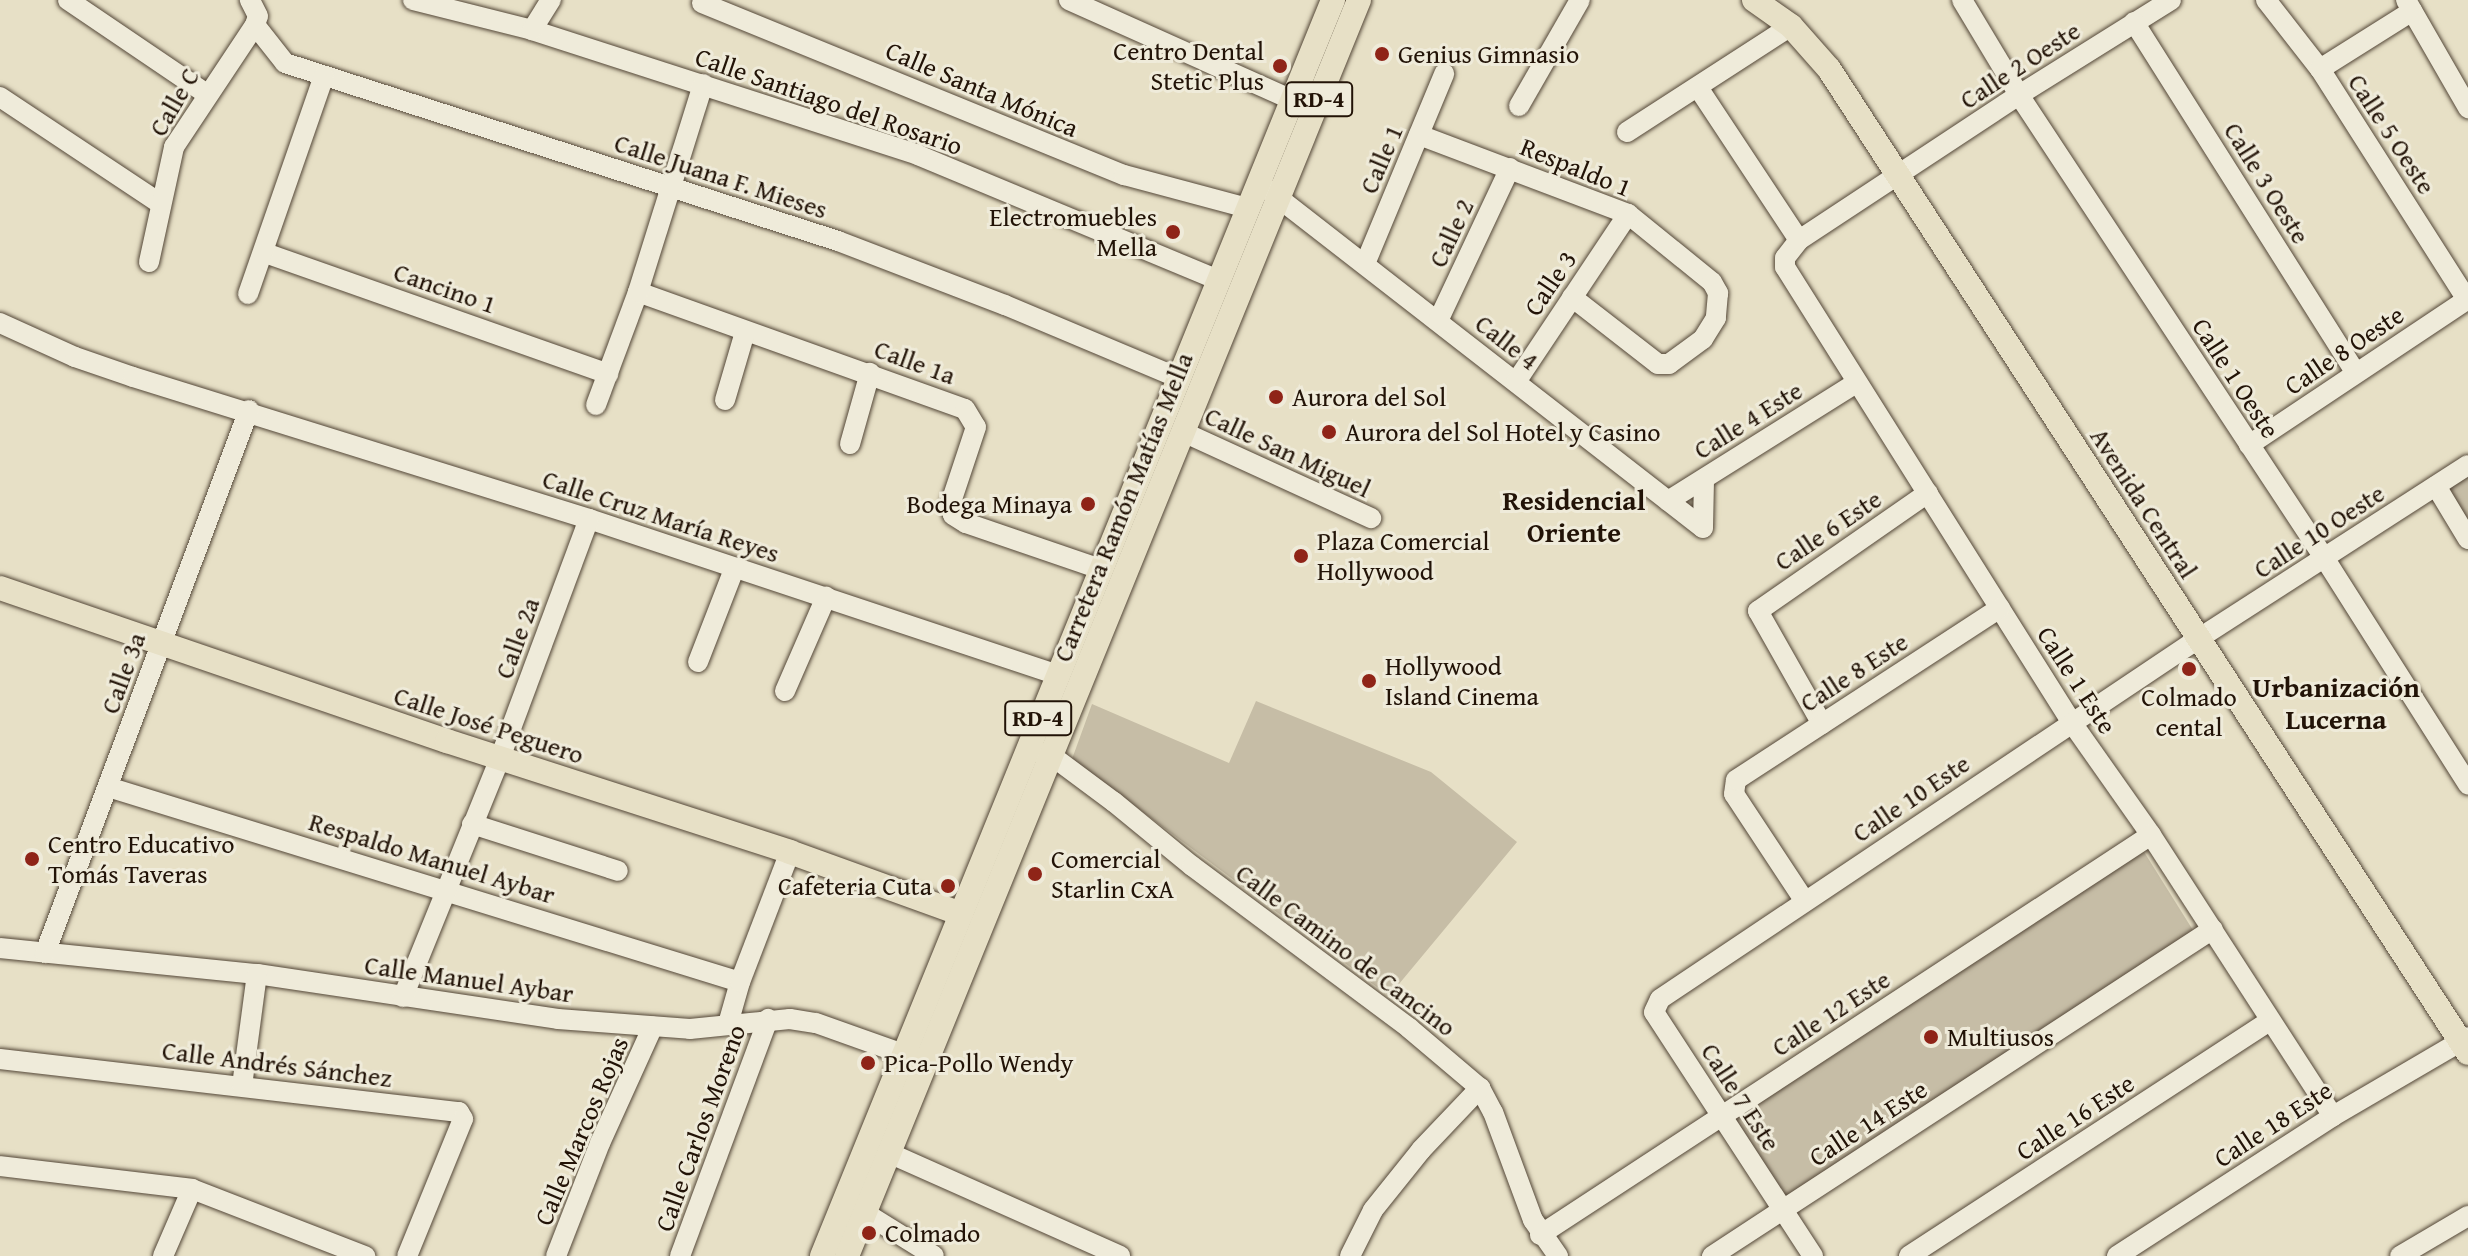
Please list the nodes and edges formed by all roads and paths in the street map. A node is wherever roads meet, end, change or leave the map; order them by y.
1 (68, 0) edge
2 (250, 0) edge
3 (551, 0) edge
4 (1069, 0) edge
5 (1333, 0) edge
6 (1359, 0) edge
7 (1580, 0) edge
8 (1754, 0) edge
9 (1962, 0) edge
10 (2171, 0) edge
11 (2266, 0) edge
12 (417, 1) edge
13 (702, 3) dead end
14 (2409, 6) edge
15 (1103, 7) edge
16 (2134, 22) junction
17 (255, 25) junction
18 (1791, 26) junction
19 (532, 30) junction
20 (2320, 69) junction
21 (1444, 74) dead end
22 (324, 76) junction
23 (703, 84) junction
24 (1699, 89) junction
25 (207, 94) junction
26 (2019, 95) junction
27 (0, 97) edge
28 (1293, 100) junction
29 (1519, 106) dead end
30 (2468, 108) edge
31 (1627, 132) dead end
32 (1419, 135) junction
33 (1510, 168) junction
34 (1898, 175) junction
35 (672, 188) junction
36 (1269, 190) junction
37 (161, 204) junction
38 (1247, 208) junction
39 (1628, 214) junction
40 (1799, 240) junction
41 (265, 253) junction
42 (149, 262) dead end
43 (1365, 264) junction
44 (1218, 280) junction
45 (638, 292) junction
46 (248, 294) dead end
47 (1572, 297) junction
48 (2468, 300) edge
49 (1438, 321) junction
50 (0, 323) edge
51 (745, 332) junction
52 (870, 373) junction
53 (2356, 373) junction
54 (608, 374) junction
55 (1179, 378) junction
56 (1516, 382) junction
57 (1856, 383) junction
58 (725, 400) dead end
59 (596, 405) dead end
60 (249, 410) junction
61 (1183, 432) junction
62 (850, 444) dead end
63 (2249, 445) junction
64 (2468, 465) edge
65 (1704, 480) junction
66 (2436, 486) junction
67 (1928, 493) junction
68 (1668, 501) junction
69 (1371, 518) dead end
70 (589, 519) junction
71 (2468, 539) edge
72 (2325, 559) junction
73 (734, 569) junction
74 (1100, 569) junction
75 (0, 588) edge
76 (826, 597) junction
77 (2000, 608) junction
78 (2198, 639) junction
79 (162, 643) junction
80 (698, 662) dead end
81 (1056, 674) junction
82 (785, 691) dead end
83 (2072, 723) junction
84 (1822, 724) junction
85 (1027, 748) junction
86 (1052, 756) junction
87 (500, 758) junction
88 (2468, 784) edge
89 (108, 787) junction
90 (472, 824) junction
91 (2151, 835) junction
92 (790, 852) junction
93 (618, 871) dead end
94 (445, 888) junction
95 (1804, 900) junction
96 (961, 914) junction
97 (2213, 929) junction
98 (0, 948) edge
99 (45, 953) junction
100 (257, 974) junction
101 (740, 982) junction
102 (403, 997) junction
103 (1655, 1005) joint
104 (768, 1019) junction
105 (2270, 1021) junction
106 (728, 1024) junction
107 (653, 1026) junction
108 (2465, 1043) edge
109 (914, 1058) junction
110 (0, 1059) edge
111 (242, 1086) junction
112 (1480, 1088) junction
113 (1722, 1115) junction
114 (2333, 1116) junction
115 (889, 1153) junction
116 (0, 1166) edge
117 (192, 1189) junction
118 (1784, 1210) junction
119 (865, 1213) junction
120 (2468, 1216) edge
121 (1540, 1235) junction
122 (163, 1256) edge
123 (365, 1256) edge
124 (407, 1256) edge
125 (556, 1256) edge
126 (680, 1256) edge
127 (822, 1256) edge
128 (847, 1256) edge
129 (934, 1256) edge
130 (1120, 1256) edge
131 (1350, 1256) edge
132 (1558, 1256) edge
133 (1712, 1256) edge
134 (1813, 1256) edge
135 (1909, 1256) edge
136 (2117, 1256) edge
137 (2400, 1256) edge

1 - 25 street
2 - 17 street
3 - 19 street
4 - 15 street
5 - 28 main road, Carretera Ramón Matías Mella / RD-4
6 - 36 main road, Carretera Ramón Matías Mella / RD-4
7 - 29 street
8 - 18 main road, Avenida Central
9 - 26 street, Calle 1 Oeste
10 - 16 street, Calle 2 Oeste
11 - 20 street, Calle 5 Oeste
12 - 19 street, Calle Santiago del Rosario
13 - 38 street, Calle Santa Mónica
14 - 20 street
14 - 30 street
15 - 28 street
16 - 26 street, Calle 2 Oeste
16 - 53 street, Calle 3 Oeste
17 - 22 street, Calle Juana F. Mieses
17 - 25 street, Calle C
18 - 24 street
18 - 34 main road, Avenida Central
19 - 23 street, Calle Santiago del Rosario
20 - 48 street, Calle 5 Oeste
21 - 32 street, Calle 1
22 - 35 street, Calle Juana F. Mieses
22 - 41 street
23 - 35 street
23 - 44 street, Calle Santiago del Rosario
24 - 31 street
24 - 40 street
25 - 37 street, Calle C
26 - 34 street, Calle 2 Oeste
26 - 63 street, Calle 1 Oeste
27 - 37 street
28 - 36 main road, Carretera Ramón Matías Mella / RD-4
32 - 33 street, Respaldo 1
32 - 43 street, Calle 1
33 - 39 street, Respaldo 1
33 - 49 street, Calle 2
34 - 40 street, Calle 2 Oeste
34 - 78 main road, Avenida Central
35 - 45 street
35 - 55 street, Calle Juana F. Mieses
36 - 38 main road, Carretera Ramón Matías Mella / RD-4
36 - 43 street, Calle 4
36 - 61 main road, Carretera Ramón Matías Mella / RD-4
37 - 42 street, Calle C
38 - 44 main road, Carretera Ramón Matías Mella / RD-4
39 - 47 street, Calle 3
39 - 47 street, Respaldo 1
40 - 57 street, Calle 1 Este
41 - 46 street
41 - 54 street, Cancino 1
43 - 49 street, Calle 4
44 - 55 main road, Carretera Ramón Matías Mella / RD-4
45 - 51 street, Calle 1a
45 - 54 street
47 - 56 street, Calle 3
48 - 53 street, Calle 8 Oeste
49 - 56 street, Calle 4
50 - 60 street, Calle Cruz María Reyes
51 - 52 street, Calle 1a
51 - 58 street
52 - 62 street
52 - 74 street, Calle 1a
53 - 63 street, Calle 8 Oeste
54 - 59 street
55 - 74 main road, Carretera Ramón Matías Mella / RD-4
56 - 68 street, Calle 4
57 - 65 street, Calle 4 Este
57 - 67 street, Calle 1 Este
60 - 70 street, Calle Cruz María Reyes
60 - 79 street, Calle 3a
61 - 69 street, Calle San Miguel
61 - 86 main road, Carretera Ramón Matías Mella / RD-4
63 - 72 street, Calle 1 Oeste
64 - 66 street, Calle 10 Oeste
65 - 68 street, Calle 4 Este
65 - 68 street, Calle 4
66 - 71 street
66 - 72 street, Calle 10 Oeste
67 - 77 street, Calle 1 Este
67 - 84 street, Calle 6 Este
70 - 73 street, Calle Cruz María Reyes
70 - 87 street, Calle 2a
72 - 78 street, Calle 10 Oeste
72 - 88 street, Calle 1 Oeste
73 - 76 street, Calle Cruz María Reyes
73 - 80 street
74 - 81 main road, Carretera Ramón Matías Mella / RD-4
75 - 79 main road, Calle José Peguero
76 - 81 street, Calle Cruz María Reyes
76 - 82 street
77 - 83 street, Calle 1 Este
77 - 84 street, Calle 8 Este
78 - 83 street, Calle 10 Este
78 - 108 main road, Avenida Central
79 - 87 main road, Calle José Peguero
79 - 89 street, Calle 3a
81 - 85 main road, Carretera Ramón Matías Mella / RD-4
83 - 91 street, Calle 1 Este
83 - 95 street, Calle 10 Este
84 - 95 street, Calle 8 Este
85 - 86 street, Calle Camino de Cancino
85 - 96 main road, Carretera Ramón Matías Mella / RD-4
86 - 109 main road, Carretera Ramón Matías Mella / RD-4
86 - 112 street, Calle Camino de Cancino
87 - 90 street, Calle 2a
87 - 92 main road, Calle José Peguero
89 - 94 street, Respaldo Manuel Aybar
89 - 99 street, Calle 3a
90 - 93 street
90 - 94 street, Calle 2a
91 - 97 street, Calle 1 Este
91 - 113 street, Calle 12 Este
92 - 96 main road, Calle José Peguero
92 - 101 street
94 - 101 street, Respaldo Manuel Aybar
94 - 102 street, Calle 2a
95 - 103 street, Calle 10 Este
96 - 109 main road, Carretera Ramón Matías Mella / RD-4
97 - 105 street, Calle 1 Este
97 - 118 street, Calle 14 Este
98 - 99 street, Calle Manuel Aybar
99 - 100 street, Calle Manuel Aybar
100 - 102 street, Calle Manuel Aybar
100 - 111 street
101 - 106 street
102 - 107 street, Calle Manuel Aybar
103 - 113 street, Calle 7 Este
104 - 106 street, Calle Manuel Aybar
104 - 109 street, Calle Manuel Aybar
104 - 126 street, Calle Carlos Moreno
105 - 114 street, Calle 1 Este
105 - 135 street, Calle 16 Este
106 - 107 street, Calle Manuel Aybar
107 - 125 street, Calle Marcos Rojas
108 - 114 street, Calle 18 Este
109 - 115 main road, Carretera Ramón Matías Mella / RD-4
109 - 127 main road, Carretera Ramón Matías Mella / RD-4
110 - 111 street, Calle Andrés Sánchez
111 - 124 street, Calle Andrés Sánchez
112 - 121 street, Calle Camino de Cancino
112 - 131 street
113 - 118 street, Calle 7 Este
113 - 121 street, Calle 12 Este
114 - 136 street, Calle 18 Este
115 - 119 main road, Carretera Ramón Matías Mella / RD-4
115 - 130 street
116 - 117 street
117 - 122 street
117 - 123 street
118 - 133 street, Calle 14 Este
118 - 134 street, Calle 7 Este
119 - 128 main road, Carretera Ramón Matías Mella / RD-4
119 - 129 street
120 - 137 street
121 - 132 street, Calle Camino de Cancino

